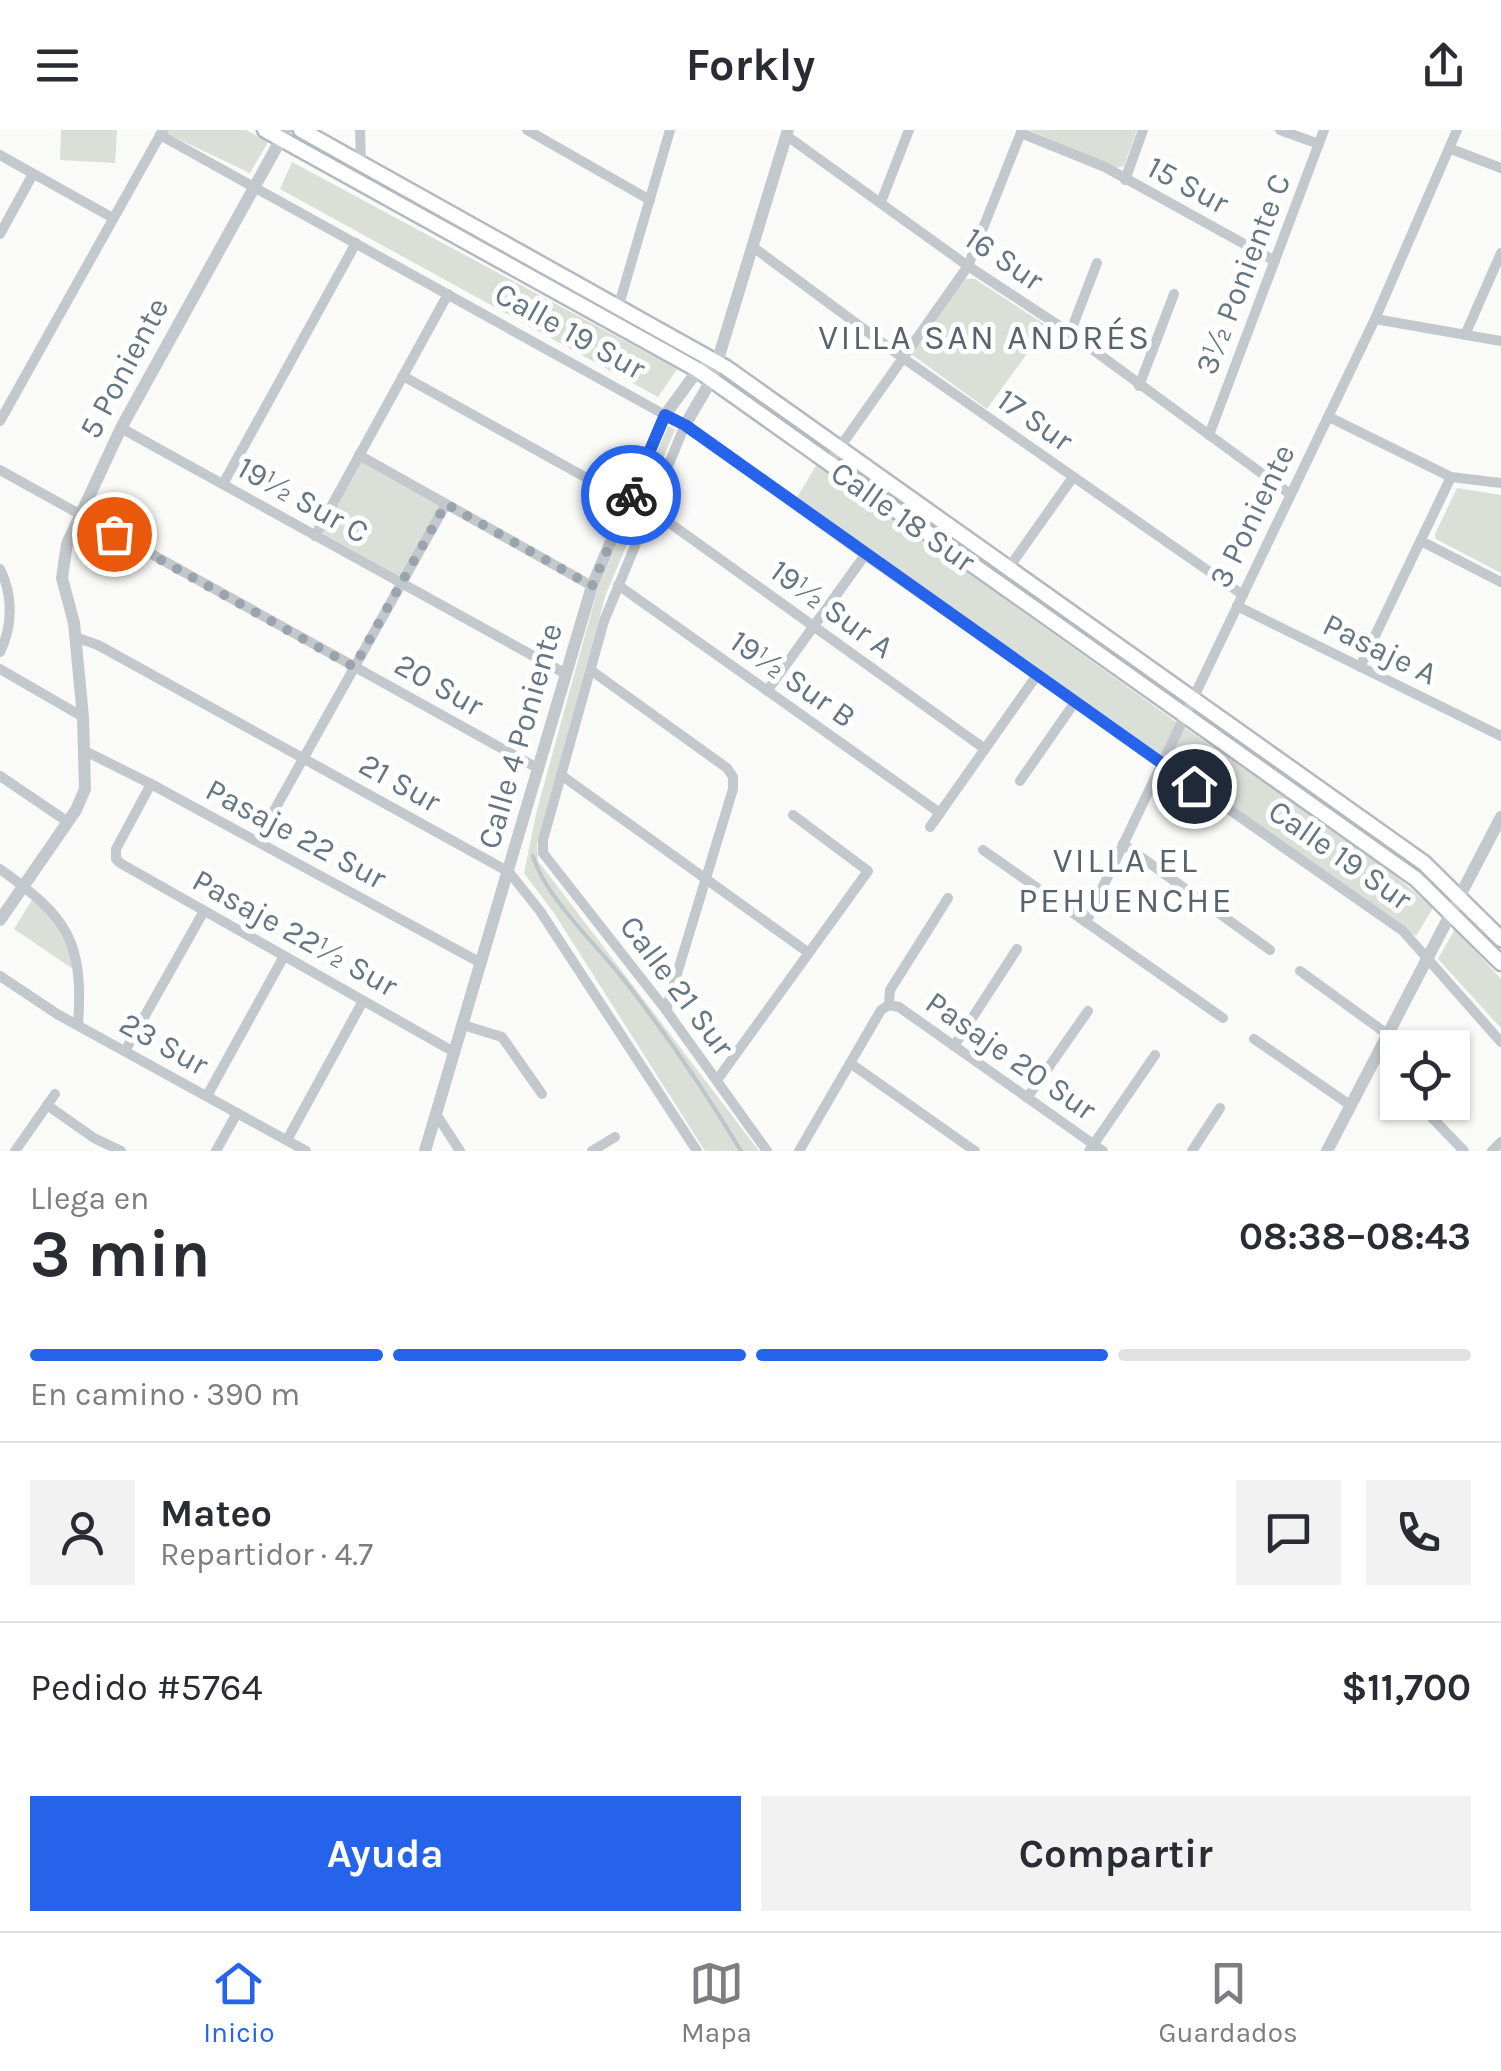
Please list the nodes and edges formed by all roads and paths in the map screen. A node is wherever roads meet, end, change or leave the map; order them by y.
1 (264, 130) edge
2 (301, 130) edge
3 (360, 130) edge
4 (527, 130) edge
5 (670, 130) edge
6 (909, 130) edge
7 (1143, 130) edge
8 (1280, 130) edge
9 (1324, 130) edge
10 (1458, 130) edge
11 (161, 132) edge
12 (1021, 132) edge
13 (788, 133) edge
14 (284, 134) edge
15 (1319, 144) junction
16 (1451, 149) junction
17 (0, 155) edge
18 (361, 163) junction
19 (1501, 168) edge
20 (33, 174) junction
21 (1125, 180) junction
22 (255, 187) junction
23 (650, 200) junction
24 (882, 202) junction
25 (113, 218) junction
26 (0, 234) edge
27 (356, 243) junction
28 (752, 246) junction
29 (1501, 253) edge
30 (1275, 261) junction
31 (1097, 264) dead end
32 (968, 266) junction
33 (448, 294) junction
34 (1174, 294) dead end
35 (618, 308) junction
36 (1374, 320) junction
37 (1070, 333) junction
38 (1465, 335) junction
39 (1501, 341) edge
40 (903, 358) junction
41 (716, 363) junction
42 (705, 374) junction
43 (403, 376) junction
44 (1140, 386) junction
45 (665, 415) junction
46 (1329, 416) junction
47 (0, 421) edge
48 (685, 425) junction
49 (121, 428) junction
50 (1209, 435) junction
51 (838, 450) junction
52 (360, 455) junction
53 (828, 464) junction
54 (0, 470) edge
55 (1073, 477) junction
56 (1451, 477) junction
57 (1501, 483) edge
58 (222, 484) junction
59 (1290, 494) junction
60 (628, 501) junction
61 (446, 504) junction
62 (650, 509) junction
63 (80, 515) junction
64 (315, 536) junction
65 (1423, 542) junction
66 (865, 555) junction
67 (0, 569) edge
68 (1008, 569) junction
69 (1501, 582) edge
70 (401, 584) junction
71 (618, 585) junction
72 (592, 586) junction
73 (1240, 600) junction
74 (814, 626) junction
75 (75, 636) junction
76 (0, 652) edge
77 (354, 667) junction
78 (1360, 667) junction
79 (0, 668) edge
80 (592, 671) junction
81 (566, 674) junction
82 (1037, 675) junction
83 (768, 691) junction
84 (1192, 698) junction
85 (1075, 702) junction
86 (1184, 714) junction
87 (83, 717) junction
88 (1501, 736) edge
89 (985, 750) junction
90 (85, 751) junction
91 (303, 758) junction
92 (1162, 763) junction
93 (538, 768) junction
94 (561, 775) junction
95 (0, 776) edge
96 (1020, 780) dead end
97 (151, 784) junction
98 (940, 813) junction
99 (793, 815) dead end
100 (1501, 817) edge
101 (68, 822) junction
102 (930, 827) dead end
103 (257, 841) junction
104 (1124, 844) junction
105 (983, 850) dead end
106 (543, 853) joint
107 (0, 868) edge
108 (509, 872) junction
109 (705, 878) junction
110 (24, 886) junction
111 (1458, 894) junction
112 (948, 898) dead end
113 (1450, 909) junction
114 (204, 911) junction
115 (0, 920) edge
116 (1086, 922) junction
117 (1501, 939) edge
118 (1017, 949) dead end
119 (1270, 950) dead end
120 (809, 953) junction
121 (284, 956) junction
122 (1426, 957) junction
123 (482, 962) junction
124 (1501, 963) edge
125 (1300, 971) dead end
126 (0, 976) edge
127 (363, 1000) junction
128 (889, 1004) junction
129 (666, 1010) junction
130 (1088, 1011) dead end
131 (1223, 1018) dead end
132 (78, 1024) junction
133 (463, 1025) junction
134 (1381, 1030) edge
135 (1389, 1030) edge
136 (1254, 1039) dead end
137 (1501, 1042) edge
138 (954, 1046) junction
139 (1380, 1047) edge
140 (125, 1051) junction
141 (454, 1052) junction
142 (1154, 1054) dead end
143 (850, 1063) junction
144 (717, 1080) junction
145 (55, 1094) dead end
146 (542, 1094) dead end
147 (207, 1096) junction
148 (1027, 1098) junction
149 (1350, 1105) junction
150 (47, 1106) junction
151 (1220, 1108) dead end
152 (237, 1113) junction
153 (436, 1114) junction
154 (1434, 1120) edge
155 (615, 1137) dead end
156 (287, 1140) junction
157 (1501, 1142) edge
158 (96, 1146) edge
159 (1095, 1149) edge
160 (15, 1151) edge
161 (122, 1151) edge
162 (216, 1151) edge
163 (306, 1151) edge
164 (425, 1151) edge
165 (460, 1151) edge
166 (592, 1151) edge
167 (697, 1151) edge
168 (768, 1151) edge
169 (800, 1151) edge
170 (975, 1151) edge
171 (1192, 1151) edge
172 (1326, 1151) edge
173 (1464, 1151) edge
174 (1492, 1151) edge

1 - 14 main road, Calle 18 Sur
2 - 18 main road, Calle 18 Sur
3 - 18 street
4 - 23 street
5 - 23 street
6 - 24 street
7 - 21 street
8 - 15 street
9 - 15 street, 3½ Poniente C
10 - 16 street, 3 Poniente
11 - 22 street, Calle 19 Sur
11 - 25 street
12 - 21 street, 15 Sur
12 - 32 street
13 - 24 street, 16 Sur
13 - 28 street, Calle 4 Poniente
14 - 22 street, 5 Poniente
14 - 42 main road, Calle 18 Sur
15 - 30 street, 3½ Poniente C
16 - 19 street
16 - 36 street, 3 Poniente
17 - 20 street
18 - 35 main road, Calle 18 Sur
20 - 25 street
20 - 26 street
21 - 30 street, 15 Sur
22 - 27 street, Calle 19 Sur
22 - 49 street, 5 Poniente
23 - 35 street
24 - 32 street, 16 Sur
25 - 47 street
27 - 33 street, Calle 19 Sur
27 - 58 street
28 - 40 street, 17 Sur
28 - 41 street, Calle 4 Poniente
29 - 38 street
30 - 50 street, 3½ Poniente C
31 - 37 street
32 - 37 street, 16 Sur
32 - 40 street
33 - 43 street
33 - 45 street, Calle 19 Sur
34 - 44 street
35 - 41 main road, Calle 18 Sur
36 - 38 street
36 - 46 street, 3 Poniente
37 - 44 street, 16 Sur
38 - 39 street
40 - 51 street
40 - 55 street, 17 Sur
41 - 42 street, Calle 4 Poniente
41 - 51 main road, Calle 18 Sur
42 - 45 street, Calle 4 Poniente
42 - 48 street, Calle 4 Poniente
42 - 53 main road, Calle 18 Sur
43 - 52 street
43 - 60 street
44 - 50 street, 16 Sur
45 - 48 street, Calle 19 Sur
45 - 60 street, Calle 4 Poniente
46 - 56 street
46 - 59 street, 3 Poniente
48 - 62 street, Calle 4 Poniente
48 - 66 street, Calle 19 Sur
49 - 58 street, 19½ Sur C
49 - 63 street, 5 Poniente
50 - 59 street, 16 Sur
51 - 53 street
51 - 68 main road, Calle 18 Sur
52 - 61 street
52 - 64 street
53 - 86 main road, Calle 18 Sur
54 - 63 street, 20 Sur
55 - 68 street
55 - 73 street, 17 Sur
56 - 57 street
56 - 65 street
58 - 64 street, 19½ Sur C
59 - 73 street, 3 Poniente
60 - 72 street, Calle 4 Poniente
61 - 70 street
61 - 72 street
62 - 71 street, Calle 4 Poniente
62 - 74 street, 19½ Sur A
63 - 75 street, 5 Poniente
63 - 77 street, 20 Sur
64 - 70 street, 19½ Sur C
65 - 69 street
65 - 78 street
66 - 74 street
66 - 82 street, Calle 19 Sur
67 - 76 street
68 - 84 main road, Calle 18 Sur
70 - 77 street
70 - 81 street, 19½ Sur C
71 - 80 street, Calle 4 Poniente
71 - 83 street, 19½ Sur B
72 - 81 street, Calle 4 Poniente
73 - 78 street, Pasaje A
73 - 84 street, 3 Poniente
74 - 83 street
74 - 89 street, 19½ Sur A
75 - 87 street, 5 Poniente
75 - 91 street, 21 Sur
77 - 91 street
77 - 93 street, 20 Sur
78 - 88 street, Pasaje A
79 - 87 street
80 - 94 street, Calle 4 Poniente
80 - 109 street
81 - 93 street, Calle 4 Poniente
82 - 85 street, Calle 19 Sur
82 - 89 street
83 - 98 street, 19½ Sur B
84 - 86 street, 3 Poniente
84 - 111 main road, Calle 18 Sur
85 - 92 street, Calle 19 Sur
85 - 96 street
86 - 92 street, 3 Poniente
86 - 113 main road, Calle 18 Sur
87 - 90 street, 5 Poniente
89 - 98 street
90 - 97 street, Pasaje 22 Sur
90 - 101 street, 5 Poniente
91 - 103 street
91 - 108 street, 21 Sur
92 - 104 street, 3 Poniente
92 - 122 street, Calle 19 Sur
93 - 108 street, Calle 4 Poniente
94 - 106 street, Calle 4 Poniente
94 - 109 street
95 - 101 street
97 - 103 street, Pasaje 22 Sur
97 - 114 street, Pasaje 22½ Sur
98 - 102 street
99 - 120 street
100 - 111 street
101 - 110 street, 5 Poniente
103 - 123 street, Pasaje 22 Sur
104 - 116 street, 3 Poniente
104 - 119 street
105 - 116 street
106 - 129 street, Calle 21 Sur
107 - 110 street
108 - 123 street, Calle 4 Poniente
108 - 167 street, 21 Sur
109 - 120 street
109 - 129 street
110 - 115 street, 5 Poniente
110 - 132 street
111 - 113 street
111 - 117 main road, Calle 18 Sur
112 - 128 street
113 - 122 street
113 - 124 main road, Calle 18 Sur
114 - 121 street, Pasaje 22½ Sur
114 - 140 street
116 - 131 street
118 - 138 street
120 - 144 street
121 - 127 street, Pasaje 22½ Sur
121 - 147 street
122 - 135 street
122 - 137 street, Calle 19 Sur
123 - 133 street, Calle 4 Poniente
125 - 134 street
126 - 132 street, 23 Sur
127 - 141 street, Pasaje 22½ Sur
127 - 156 street
128 - 138 street, Pasaje 20 Sur
128 - 143 street
129 - 144 street, Calle 21 Sur
130 - 148 street
132 - 140 street, 23 Sur
133 - 141 street, Calle 4 Poniente
133 - 146 street
136 - 149 street
138 - 148 street, Pasaje 20 Sur
139 - 149 street
140 - 147 street, 23 Sur
141 - 153 street, Calle 4 Poniente
142 - 159 street
143 - 169 street
143 - 170 street
144 - 168 street, Calle 21 Sur
145 - 150 street
147 - 152 street, 23 Sur
148 - 159 street, Pasaje 20 Sur
149 - 172 street
150 - 158 street
150 - 160 street
151 - 171 street
152 - 156 street, 23 Sur
152 - 162 street
153 - 164 street, Calle 4 Poniente
153 - 165 street
154 - 173 street
155 - 166 street
156 - 163 street, 23 Sur
157 - 174 street
158 - 161 street

